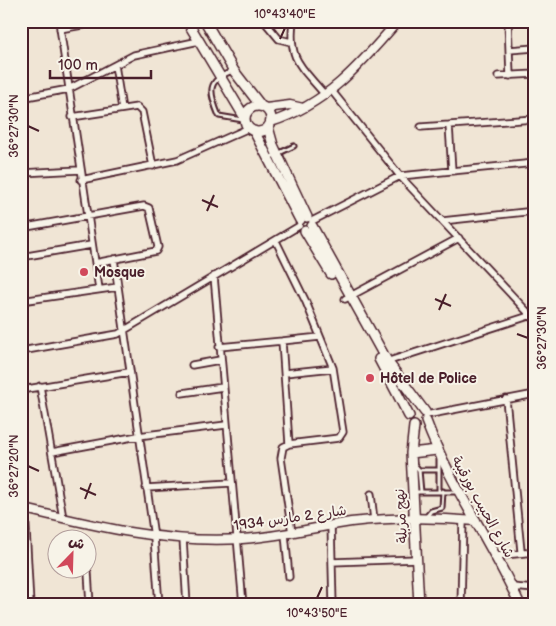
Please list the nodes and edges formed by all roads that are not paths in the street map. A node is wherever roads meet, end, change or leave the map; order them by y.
1 (59, 21) edge
2 (105, 21) edge
3 (187, 21) edge
4 (205, 21) edge
5 (264, 21) edge
6 (293, 21) edge
7 (398, 21) edge
8 (508, 21) edge
9 (60, 29) junction
10 (199, 41) junction
11 (291, 42) junction
12 (535, 48) edge
13 (509, 50) junction
14 (21, 58) edge
15 (115, 65) junction
16 (234, 71) junction
17 (535, 74) edge
18 (219, 76) junction
19 (498, 76) dead end
20 (510, 76) junction
21 (69, 89) junction
22 (332, 90) junction
23 (325, 95) junction
24 (24, 98) edge
25 (263, 107) junction
26 (303, 108) junction
27 (122, 109) junction
28 (72, 117) junction
29 (535, 118) edge
30 (245, 119) junction
31 (269, 125) junction
32 (449, 125) junction
33 (421, 127) dead end
34 (251, 130) junction
35 (294, 146) dead end
36 (273, 156) junction
37 (535, 163) edge
38 (153, 166) junction
39 (80, 170) junction
40 (452, 171) junction
41 (21, 173) edge
42 (400, 176) junction
43 (81, 180) junction
44 (535, 211) edge
45 (87, 217) junction
46 (442, 221) junction
47 (306, 224) junction
48 (21, 228) edge
49 (459, 238) junction
50 (276, 241) junction
51 (92, 245) junction
52 (21, 257) edge
53 (114, 260) junction
54 (95, 262) junction
55 (214, 276) junction
56 (118, 286) junction
57 (99, 289) junction
58 (348, 298) junction
59 (21, 301) edge
60 (534, 317) edge
61 (124, 331) junction
62 (320, 337) junction
63 (282, 341) junction
64 (220, 347) junction
65 (21, 351) edge
66 (220, 360) junction
67 (385, 362) junction
68 (192, 365) dead end
69 (333, 368) junction
70 (130, 372) junction
71 (285, 373) junction
72 (40, 386) junction
73 (223, 387) junction
74 (21, 390) edge
75 (182, 394) dead end
76 (535, 394) edge
77 (506, 399) junction
78 (409, 416) junction
79 (426, 416) junction
80 (226, 426) junction
81 (414, 426) junction
82 (138, 436) junction
83 (289, 444) junction
84 (52, 452) junction
85 (438, 453) junction
86 (411, 457) junction
87 (419, 470) junction
88 (437, 470) junction
89 (231, 483) junction
90 (146, 488) junction
91 (441, 491) junction
92 (417, 492) junction
93 (460, 493) junction
94 (371, 494) dead end
95 (23, 508) edge
96 (415, 516) junction
97 (425, 517) junction
98 (63, 518) junction
99 (374, 520) junction
100 (463, 520) junction
101 (476, 521) junction
102 (331, 525) junction
103 (288, 533) junction
104 (154, 537) junction
105 (183, 539) junction
106 (238, 539) junction
107 (521, 551) junction
108 (535, 552) edge
109 (495, 556) junction
110 (417, 559) junction
111 (332, 562) junction
112 (289, 577) dead end
113 (88, 578) edge
114 (512, 587) junction
115 (535, 589) edge
116 (30, 605) edge
117 (90, 605) edge
118 (159, 605) edge
119 (187, 605) edge
120 (243, 605) edge
121 (333, 605) edge
122 (419, 605) edge
123 (461, 605) edge
124 (520, 605) edge

1 - 9 street
2 - 9 street
3 - 10 main road
4 - 16 main road
5 - 11 street
6 - 11 street
7 - 22 street
8 - 13 street
9 - 21 street
10 - 15 street
10 - 18 main road
11 - 23 street
12 - 13 street
13 - 20 street
14 - 24 street
15 - 21 street
15 - 27 street
16 - 18 lane
16 - 25 main road
17 - 20 street
18 - 30 main road
18 - 30 lane
19 - 20 street
21 - 24 street
21 - 28 street
22 - 23 street
22 - 42 street
23 - 26 street
25 - 26 street
25 - 30 main road
25 - 31 main road
26 - 31 street
27 - 28 street
27 - 38 street
28 - 39 street
29 - 32 street
30 - 34 main road
31 - 34 main road
31 - 36 main road
32 - 33 street
32 - 40 street
34 - 36 main road
34 - 38 street
35 - 36 lane
36 - 47 main road
37 - 40 street
38 - 43 street
39 - 41 street
39 - 43 street
40 - 42 street
42 - 46 street
42 - 47 street
43 - 45 street
44 - 46 street
45 - 48 street
45 - 51 street
45 - 53 street
46 - 49 street
47 - 50 street
47 - 58 main road
49 - 58 street
49 - 60 street
50 - 55 street
50 - 62 street
51 - 52 street
51 - 54 street
53 - 54 street
53 - 56 street
54 - 57 street
55 - 61 street
55 - 64 street
56 - 57 street
56 - 61 street
57 - 59 street
58 - 67 main road
60 - 67 street
61 - 65 street
61 - 70 street
62 - 63 street
62 - 69 street
63 - 64 street
63 - 71 street
64 - 66 street
66 - 68 street
66 - 73 street
67 - 78 main road
67 - 79 main road, شارع الحبيب بورقيبة
69 - 71 street
69 - 83 street
70 - 72 street
70 - 82 street
71 - 83 street
72 - 74 street
72 - 84 street
73 - 75 street
73 - 80 street
76 - 77 street
77 - 79 street
77 - 107 street
78 - 79 main road
78 - 81 main road
79 - 81 main road
79 - 85 main road, شارع الحبيب بورقيبة
80 - 82 street
80 - 89 street
81 - 86 main road, نهج مربلة
82 - 84 street
82 - 90 street
83 - 103 street
84 - 98 street
85 - 86 main road
85 - 88 lane
85 - 93 main road, شارع الحبيب بورقيبة
86 - 87 lane
86 - 92 main road, نهج مربلة
87 - 88 lane
87 - 92 lane
88 - 91 lane
89 - 90 street
89 - 106 street
90 - 104 street
91 - 92 lane
91 - 93 lane
91 - 97 lane
92 - 96 main road, نهج مربلة
93 - 101 main road, شارع الحبيب بورقيبة
94 - 99 street
95 - 98 street, شارع 2 مارس 1934
95 - 116 street
96 - 97 street, شارع 2 مارس 1934
96 - 99 street, شارع 2 مارس 1934
96 - 110 main road, نهج مربلة
97 - 100 street, شارع 2 مارس 1934
98 - 104 street, شارع 2 مارس 1934
99 - 102 street, شارع 2 مارس 1934
100 - 101 street, شارع 2 مارس 1934
100 - 123 street
101 - 109 main road, شارع الحبيب بورقيبة
102 - 103 street, شارع 2 مارس 1934
102 - 111 street
103 - 106 street, شارع 2 مارس 1934
103 - 112 street
104 - 105 street, شارع 2 مارس 1934
104 - 118 street
105 - 106 street, شارع 2 مارس 1934
105 - 119 street
106 - 120 street
107 - 108 street
107 - 109 street
109 - 114 main road, شارع الحبيب بورقيبة
110 - 111 street
110 - 122 main road, نهج مربلة
111 - 121 street
113 - 117 street
114 - 115 street
114 - 124 main road, شارع الحبيب بورقيبة

